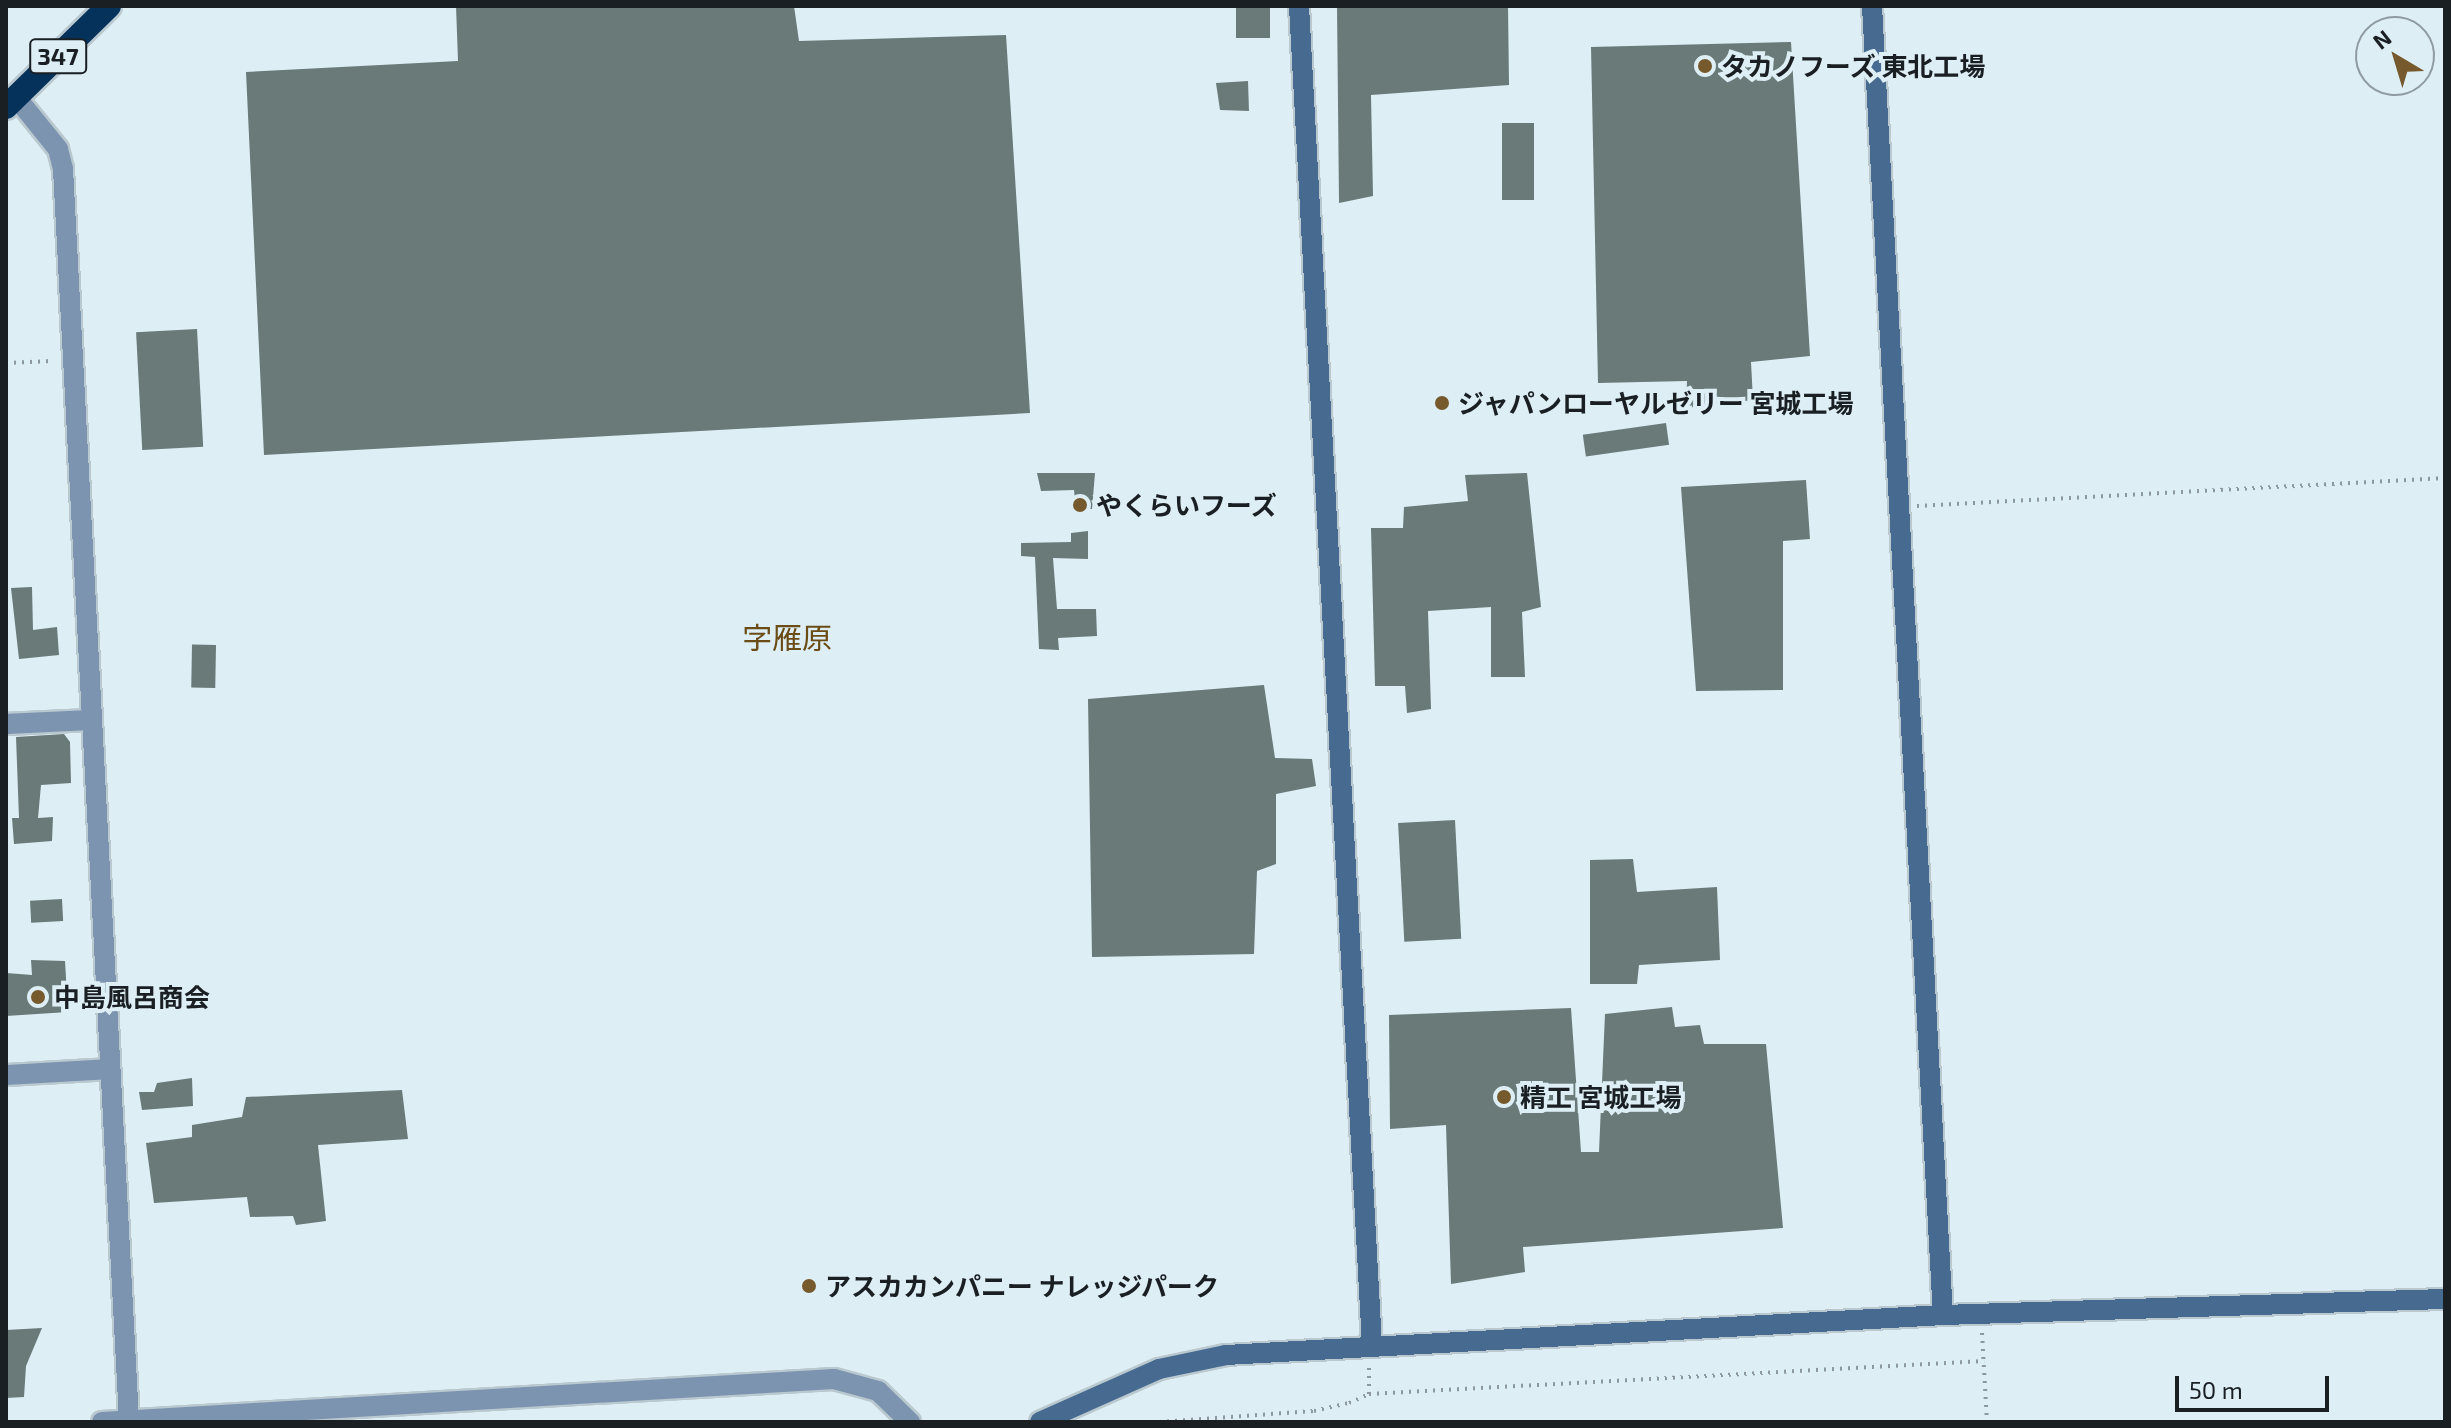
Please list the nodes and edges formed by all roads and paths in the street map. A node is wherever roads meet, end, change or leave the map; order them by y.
1 (109, 6) edge
2 (1299, 6) edge
3 (1872, 6) edge
4 (11, 102) edge
5 (71, 360) junction
6 (6, 363) edge
7 (2445, 478) edge
8 (1898, 507) junction
9 (91, 720) junction
10 (6, 724) edge
11 (110, 1069) junction
12 (6, 1075) edge
13 (2445, 1299) edge
14 (1943, 1315) junction
15 (1983, 1335) dead end
16 (1372, 1345) junction
17 (1984, 1361) junction
18 (1369, 1372) dead end
19 (1369, 1394) junction
20 (129, 1420) edge
21 (102, 1422) edge
22 (910, 1422) edge
23 (1040, 1422) edge
24 (1159, 1422) edge
25 (1987, 1422) edge

1 - 4 highway, 347
2 - 16 street
3 - 8 street
4 - 5 street
5 - 6 path
5 - 9 street
7 - 8 path
8 - 14 street
9 - 10 street
9 - 11 street
11 - 12 street
11 - 20 street
13 - 14 street
14 - 16 street
15 - 17 path
16 - 23 street
17 - 19 path
17 - 25 path
18 - 19 path
19 - 24 path
20 - 21 street
20 - 22 street

